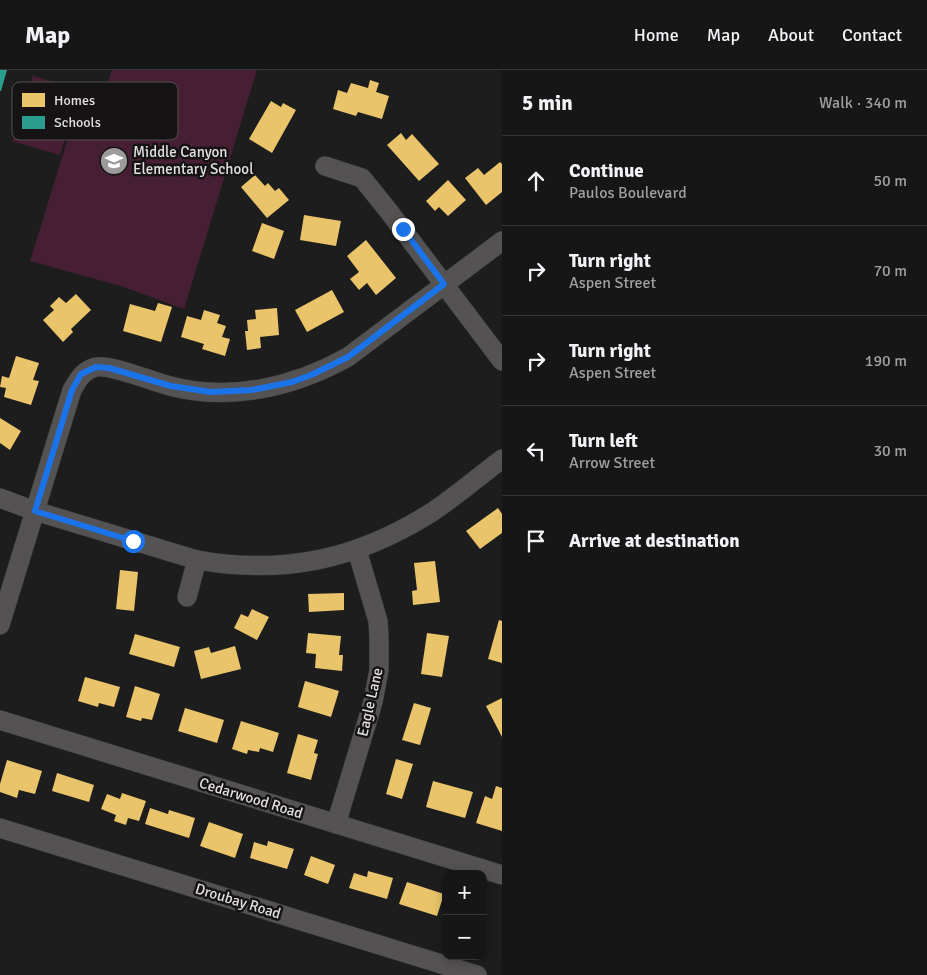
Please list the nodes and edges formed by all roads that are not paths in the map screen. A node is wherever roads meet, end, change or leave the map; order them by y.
1 (325, 166) dead end
2 (502, 241) edge
3 (444, 284) junction
4 (502, 361) edge
5 (502, 459) edge
6 (0, 498) edge
7 (35, 511) junction
8 (357, 550) junction
9 (197, 560) junction
10 (187, 597) dead end
11 (0, 625) edge
12 (0, 720) edge
13 (336, 824) junction
14 (0, 828) edge
15 (502, 875) edge
16 (477, 975) edge

1 - 3 street
2 - 3 street
3 - 4 street
3 - 7 street
5 - 8 street
6 - 7 street
7 - 9 street
7 - 11 street
8 - 9 street
8 - 13 street, Eagle Lane
9 - 10 street
12 - 13 street, Cedarwood Road
13 - 15 street, Cedarwood Road
14 - 16 street, Droubay Road

